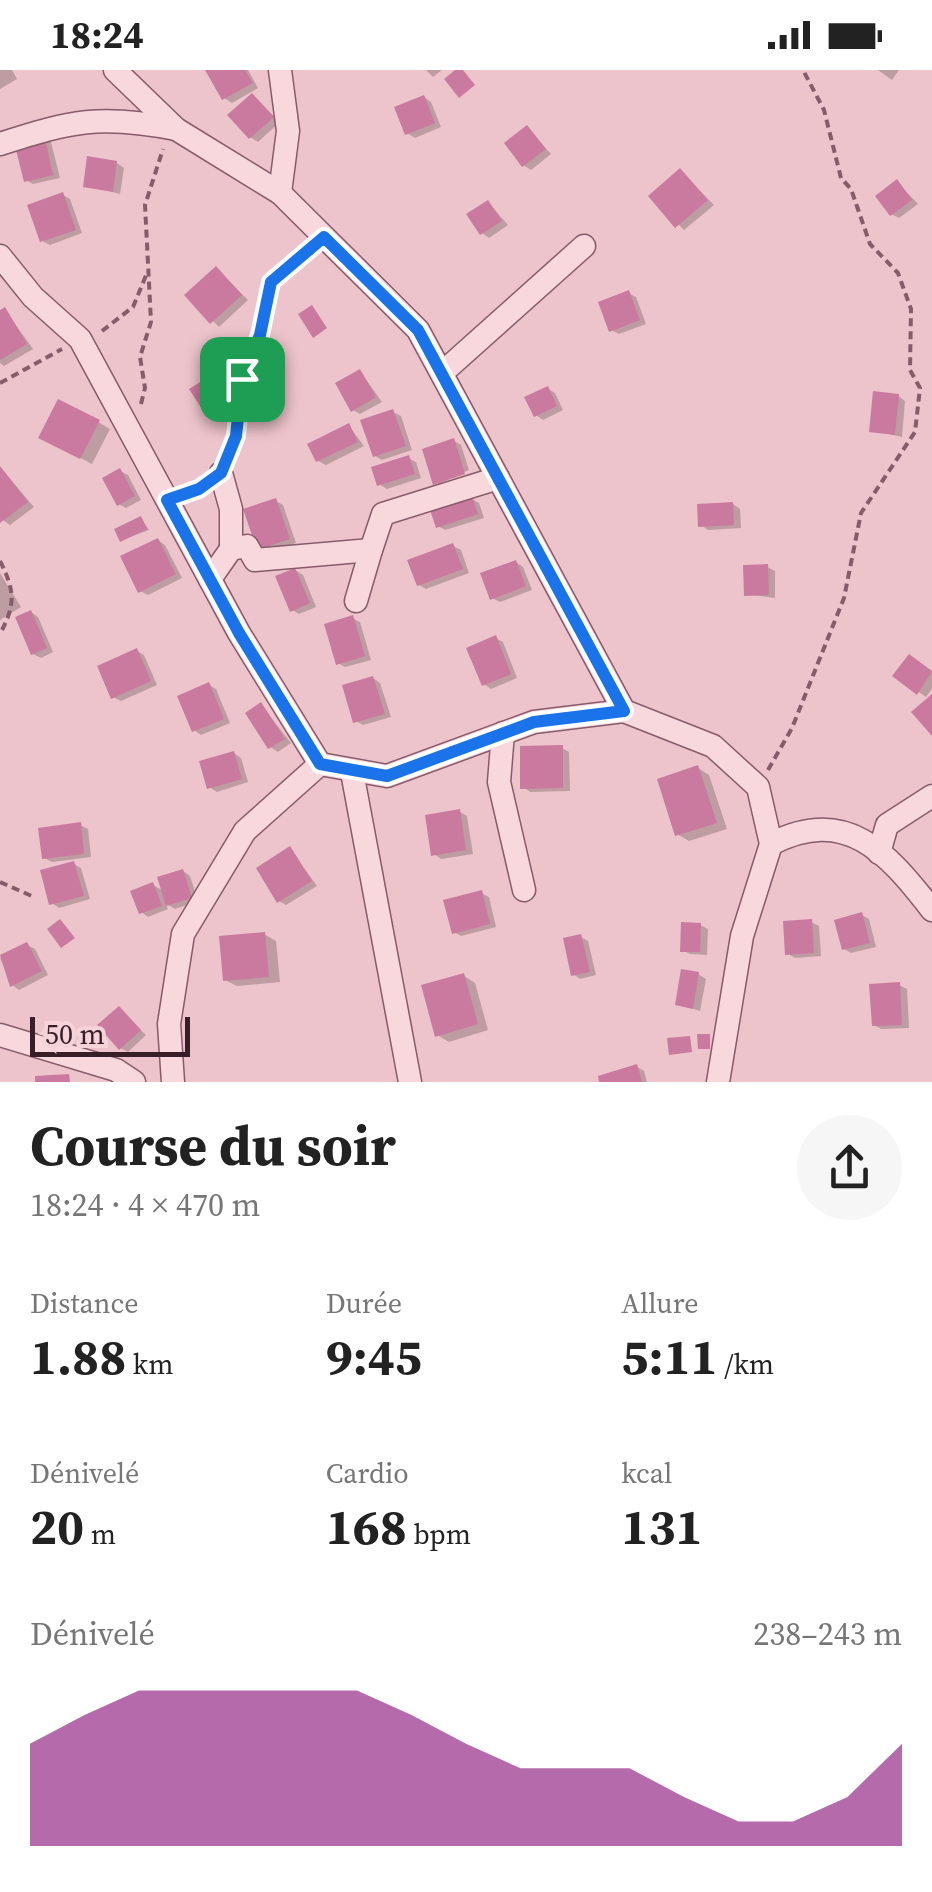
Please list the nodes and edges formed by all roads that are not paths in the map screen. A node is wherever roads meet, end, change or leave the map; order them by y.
1 (115, 70) edge
2 (280, 70) edge
3 (176, 129) junction
4 (0, 144) edge
5 (280, 193) junction
6 (584, 246) dead end
7 (0, 256) edge
8 (442, 373) junction
9 (221, 473) road end
10 (498, 478) junction
11 (230, 549) junction
12 (371, 550) junction
13 (210, 579) junction
14 (356, 601) dead end
15 (624, 711) junction
16 (502, 733) junction
17 (320, 764) junction
18 (352, 772) junction
19 (932, 796) edge
20 (771, 844) junction
21 (878, 853) junction
22 (524, 890) dead end
23 (932, 910) edge
24 (0, 1034) edge
25 (134, 1082) edge
26 (173, 1082) edge
27 (410, 1082) edge
28 (718, 1082) edge

1 - 3 street
2 - 5 street
3 - 4 street
3 - 5 street
5 - 8 street
6 - 8 street
7 - 13 street
8 - 10 street
9 - 11 street
10 - 12 street
10 - 15 street
11 - 12 street
11 - 13 street
12 - 14 street
13 - 17 street
15 - 16 street
15 - 20 street
16 - 18 street
16 - 22 street
17 - 18 street
17 - 26 street
18 - 27 street
19 - 21 street
20 - 21 street
20 - 28 street
21 - 23 street
24 - 25 street

